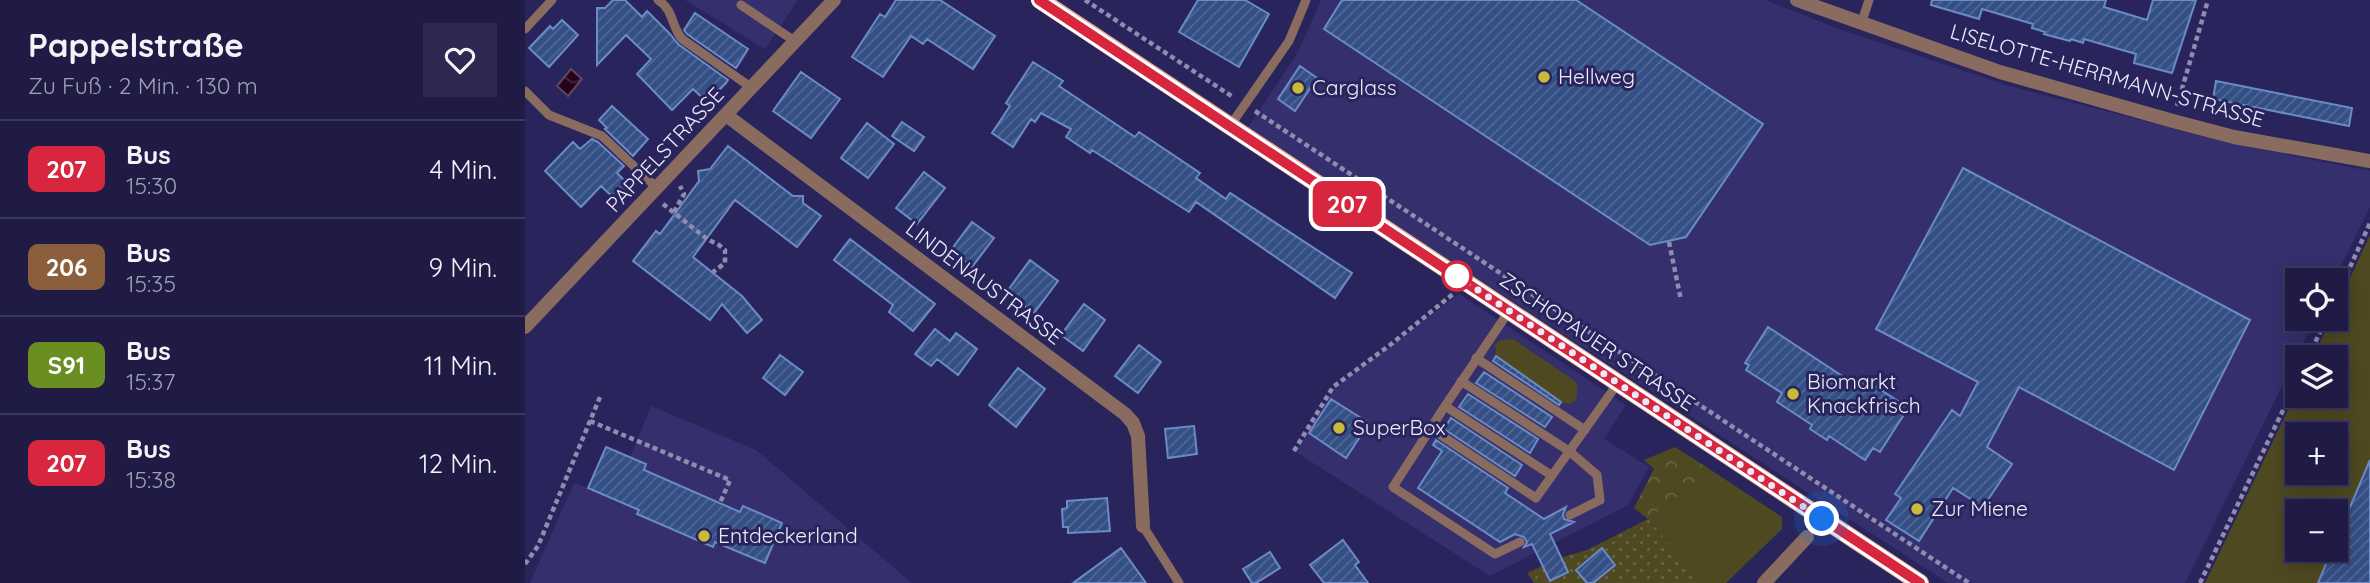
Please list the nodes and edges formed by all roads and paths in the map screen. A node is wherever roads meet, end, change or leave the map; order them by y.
1 (552, 0) edge
2 (658, 0) edge
3 (834, 0) edge
4 (1039, 0) edge
5 (1085, 0) edge
6 (1306, 0) edge
7 (1797, 0) edge
8 (1869, 0) edge
9 (2209, 0) edge
10 (739, 2) edge
11 (1861, 23) junction
12 (525, 29) edge
13 (796, 42) junction
14 (752, 88) junction
15 (525, 91) edge
16 (1245, 105) junction
17 (726, 115) junction
18 (2173, 121) junction
19 (1230, 126) junction
20 (2370, 161) edge
21 (657, 188) junction
22 (670, 210) dead end
23 (2370, 223) edge
24 (1669, 242) dead end
25 (713, 272) dead end
26 (2348, 272) edge
27 (1455, 292) dead end
28 (1681, 300) dead end
29 (1509, 311) junction
30 (525, 327) edge
31 (1476, 359) junction
32 (1461, 381) junction
33 (1618, 383) junction
34 (600, 397) dead end
35 (1445, 406) junction
36 (2285, 406) edge
37 (590, 421) junction
38 (1430, 428) junction
39 (1584, 429) junction
40 (1294, 451) dead end
41 (1569, 451) junction
42 (1551, 475) junction
43 (720, 503) dead end
44 (1570, 515) dead end
45 (1143, 526) joint
46 (1807, 537) dead end
47 (1520, 542) dead end
48 (525, 564) edge
49 (1179, 583) edge
50 (1764, 583) edge
51 (1920, 583) edge
52 (1969, 583) edge
53 (2200, 583) edge

1 - 12 lane
2 - 14 lane
3 - 13 street, PAPPELSTRASSE
4 - 19 main road, ZSCHOPAUER STRASSE
5 - 16 path
6 - 16 lane
7 - 11 street, LISELOTTE-HERRMANN-STRASSE
8 - 11 lane
9 - 18 path
10 - 13 lane
11 - 18 street, LISELOTTE-HERRMANN-STRASSE
13 - 14 street, PAPPELSTRASSE
14 - 17 street, PAPPELSTRASSE
15 - 21 lane
16 - 19 lane
16 - 52 path
17 - 21 street, PAPPELSTRASSE
17 - 45 street, LINDENAUSTRASSE
18 - 20 street, LISELOTTE-HERRMANN-STRASSE
19 - 29 main road, ZSCHOPAUER STRASSE
21 - 30 street, PAPPELSTRASSE
22 - 25 path
23 - 26 path
24 - 28 path
27 - 40 path
29 - 31 lane
29 - 33 main road, ZSCHOPAUER STRASSE
31 - 32 lane
31 - 39 lane
32 - 35 lane
32 - 41 lane
33 - 39 lane
33 - 51 main road, ZSCHOPAUER STRASSE
34 - 37 path
35 - 38 lane
35 - 42 lane
36 - 53 path
37 - 43 path
37 - 48 path
38 - 42 lane
38 - 47 lane
39 - 41 lane
41 - 42 lane
41 - 44 lane
45 - 49 lane
46 - 50 street

